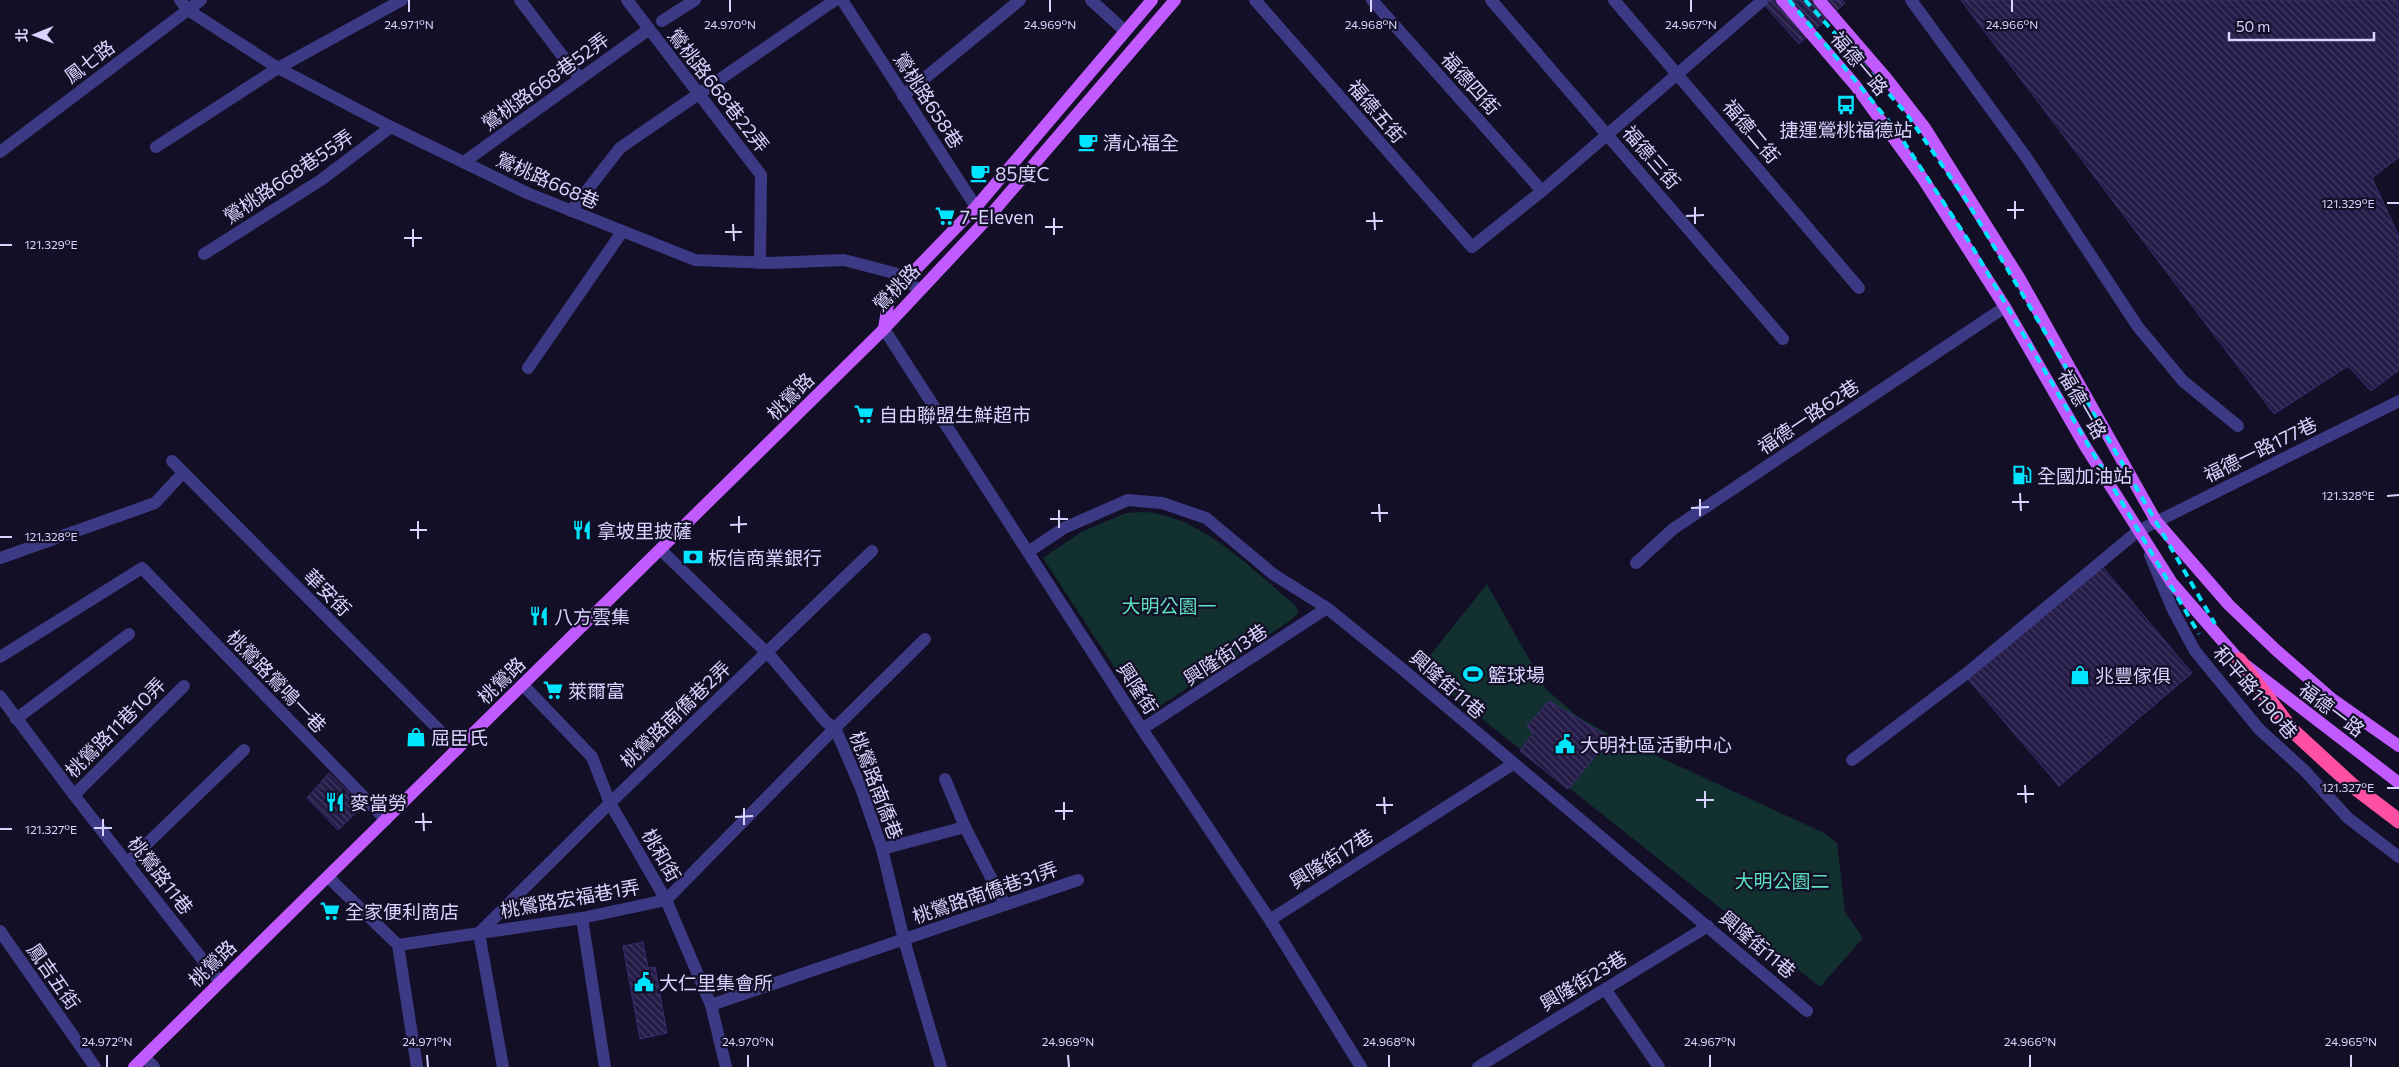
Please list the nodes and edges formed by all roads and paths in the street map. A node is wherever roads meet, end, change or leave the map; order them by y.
1 (180, 0) edge
2 (201, 0) edge
3 (402, 0) edge
4 (520, 0) edge
5 (627, 0) edge
6 (695, 0) edge
7 (835, 0) edge
8 (842, 0) edge
9 (1020, 0) edge
10 (1091, 0) edge
11 (1152, 0) edge
12 (1175, 0) edge
13 (1255, 0) edge
14 (1372, 0) edge
15 (1492, 0) edge
16 (1614, 0) edge
17 (1764, 0) edge
18 (1782, 0) edge
19 (1819, 0) edge
20 (1911, 0) edge
21 (188, 10) junction
22 (662, 21) dead end
23 (648, 30) junction
24 (1125, 32) junction
25 (278, 68) junction
26 (1678, 74) junction
27 (580, 79) junction
28 (698, 94) junction
29 (903, 96) junction
30 (391, 127) junction
31 (1608, 134) junction
32 (156, 147) dead end
33 (0, 152) edge
34 (464, 162) junction
35 (1542, 191) junction
36 (976, 207) junction
37 (571, 211) junction
38 (987, 219) junction
39 (622, 232) junction
40 (204, 254) dead end
41 (760, 263) junction
42 (905, 280) junction
43 (1859, 288) dead end
44 (920, 290) junction
45 (2006, 307) junction
46 (884, 329) junction
47 (1783, 339) dead end
48 (528, 368) dead end
49 (2399, 401) edge
50 (2238, 426) dead end
51 (172, 461) dead end
52 (183, 473) junction
53 (2156, 521) junction
54 (2138, 531) junction
55 (2145, 543) junction
56 (661, 550) junction
57 (872, 551) dead end
58 (1028, 552) junction
59 (0, 558) edge
60 (1636, 563) dead end
61 (1327, 608) junction
62 (129, 634) dead end
63 (925, 639) dead end
64 (766, 651) junction
65 (0, 656) edge
66 (2239, 660) junction
67 (523, 685) junction
68 (184, 686) dead end
69 (0, 696) edge
70 (16, 719) junction
71 (834, 728) junction
72 (1142, 729) junction
73 (2399, 746) edge
74 (458, 749) junction
75 (244, 750) dead end
76 (1852, 760) dead end
77 (1513, 764) junction
78 (945, 778) dead end
79 (2399, 783) edge
80 (74, 795) junction
81 (610, 803) junction
82 (386, 820) junction
83 (2399, 821) edge
84 (965, 827) junction
85 (882, 849) junction
86 (2399, 857) edge
87 (128, 862) junction
88 (328, 877) junction
89 (1078, 880) dead end
90 (666, 900) junction
91 (1005, 905) junction
92 (582, 918) junction
93 (1270, 920) junction
94 (1708, 926) junction
95 (480, 933) junction
96 (2, 937) edge
97 (904, 940) junction
98 (398, 945) junction
99 (220, 982) junction
100 (1605, 989) junction
101 (711, 1005) junction
102 (1807, 1011) dead end
103 (144, 1057) junction
104 (95, 1067) edge
105 (134, 1067) edge
106 (154, 1067) edge
107 (418, 1067) edge
108 (503, 1067) edge
109 (604, 1067) edge
110 (726, 1067) edge
111 (940, 1067) edge
112 (1361, 1067) edge
113 (1478, 1067) edge
114 (1660, 1067) edge

1 - 21 street, 鶯桃路668巷
2 - 21 street, 鳳七路
3 - 25 street
4 - 27 street
5 - 23 street, 鶯桃路668巷22弄
6 - 22 street
7 - 28 street
8 - 29 street, 鶯桃路658巷
9 - 29 street
10 - 24 street
11 - 24 main road, 鶯桃路
12 - 38 main road, 鶯桃路
13 - 35 street, 福德五街
14 - 35 street, 福德四街
15 - 31 street, 福德三街
16 - 26 street, 福德二街
17 - 26 street
18 - 45 main road, 福德一路
19 - 53 main road, 福德一路
20 - 50 street
21 - 25 street, 鶯桃路668巷
21 - 33 street, 鳳七路
23 - 27 street, 鶯桃路668巷52弄
23 - 28 street, 鶯桃路668巷22弄
24 - 36 main road, 鶯桃路
25 - 30 street, 鶯桃路668巷
25 - 32 street
26 - 31 street
26 - 43 street, 福德二街
27 - 34 street, 鶯桃路668巷52弄
28 - 37 street
28 - 41 street, 鶯桃路668巷22弄
29 - 36 street, 鶯桃路658巷
30 - 34 street, 鶯桃路668巷
30 - 40 street, 鶯桃路668巷55弄
31 - 35 street
31 - 47 street, 福德三街
34 - 37 street, 鶯桃路668巷
36 - 38 street, 鶯桃路658巷
36 - 42 main road, 鶯桃路
37 - 39 street, 鶯桃路668巷
38 - 44 main road, 鶯桃路
39 - 41 street, 鶯桃路668巷
39 - 48 street
41 - 42 street, 鶯桃路668巷
42 - 44 street, 鶯桃路668巷
42 - 46 main road, 鶯桃路
44 - 46 main road, 鶯桃路
45 - 54 main road, 福德一路
45 - 60 street, 福德一路62巷
46 - 56 main road, 桃鶯路
46 - 58 street, 興隆街
49 - 53 street, 福德一路177巷
51 - 52 street, 華安街
52 - 59 street
52 - 74 street, 華安街
53 - 54 street, 福德一路177巷
53 - 73 main road, 福德一路
54 - 55 main road, 福德一路
54 - 76 street, 福德一路177巷
55 - 66 main road, 福德一路
55 - 86 street, 和平路1190巷
56 - 64 street, 桃鶯路南僑巷
56 - 67 main road, 桃鶯路
57 - 64 street, 桃鶯路南僑巷2弄
58 - 61 street, 興隆街11巷
58 - 72 street, 興隆街
61 - 72 street, 興隆街13巷
61 - 77 street, 興隆街11巷
62 - 70 street
63 - 71 street
64 - 71 street, 桃鶯路南僑巷
64 - 81 street, 桃鶯路南僑巷2弄
65 - 82 street, 桃鶯路鶯鳴一巷
66 - 79 main road, 福德一路
66 - 83 highway
67 - 74 main road, 桃鶯路
67 - 81 street, 桃和街
68 - 80 street, 桃鶯路11巷10弄
69 - 70 street, 桃鶯路11巷
70 - 80 street, 桃鶯路11巷
71 - 85 street, 桃鶯路南僑巷
71 - 90 street
72 - 93 street, 興隆街
74 - 82 main road, 桃鶯路
75 - 87 street
77 - 93 street, 興隆街17巷
77 - 94 street, 興隆街11巷
78 - 84 street
80 - 87 street, 桃鶯路11巷
81 - 90 street, 桃和街
81 - 95 street, 桃鶯路宏福巷1弄
82 - 88 main road, 桃鶯路
84 - 85 street
84 - 91 street
85 - 97 street, 桃鶯路南僑巷
87 - 99 street, 桃鶯路11巷
88 - 98 street
88 - 99 main road, 桃鶯路
89 - 91 street, 桃鶯路南僑巷31弄
90 - 92 street, 桃鶯路宏福巷1弄
90 - 101 street, 桃和街
91 - 97 street, 桃鶯路南僑巷31弄
92 - 95 street, 桃鶯路宏福巷1弄
92 - 109 street
93 - 112 street, 興隆街
94 - 100 street, 興隆街23巷
94 - 102 street, 興隆街11巷
95 - 98 street, 桃鶯路宏福巷1弄
95 - 108 street
96 - 104 street, 鳳吉五街
97 - 101 street, 桃鶯路南僑巷31弄
97 - 111 street, 桃鶯路南僑巷
98 - 107 street
99 - 103 main road, 桃鶯路
100 - 113 street, 興隆街23巷
100 - 114 street
101 - 110 street, 桃和街
103 - 105 main road, 桃鶯路
103 - 106 street

